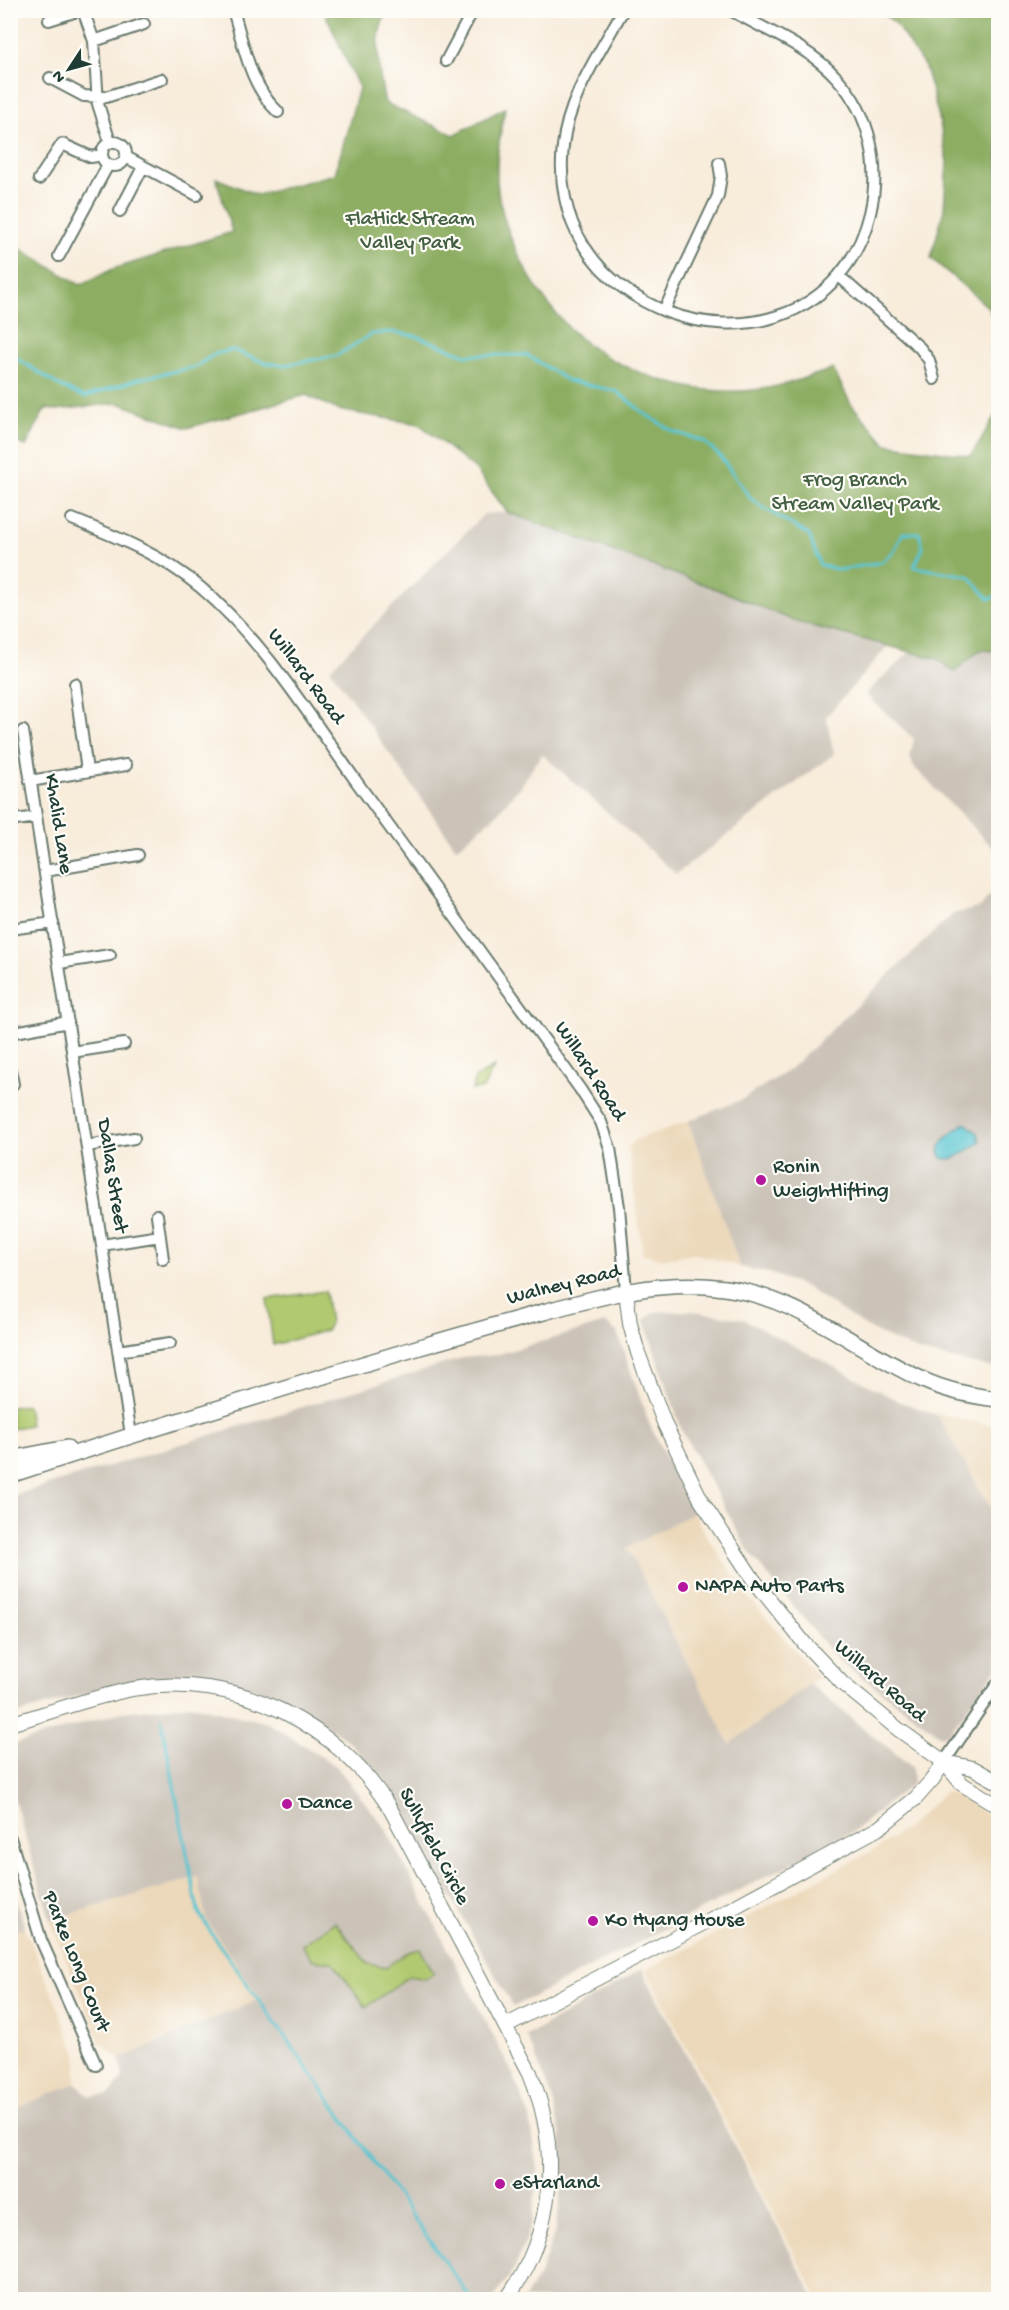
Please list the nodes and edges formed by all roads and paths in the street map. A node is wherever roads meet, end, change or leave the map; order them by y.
1 (82, 10) edge
2 (233, 10) edge
3 (473, 10) edge
4 (623, 10) edge
5 (730, 10) edge
6 (49, 20) dead end
7 (144, 24) dead end
8 (94, 41) junction
9 (446, 61) dead end
10 (50, 78) dead end
11 (162, 79) dead end
12 (97, 96) junction
13 (278, 112) dead end
14 (110, 142) junction
15 (102, 155) junction
16 (126, 157) junction
17 (719, 163) dead end
18 (108, 165) junction
19 (143, 166) junction
20 (39, 179) dead end
21 (197, 195) dead end
22 (120, 211) dead end
23 (60, 256) dead end
24 (838, 276) junction
25 (664, 311) junction
26 (934, 379) dead end
27 (72, 519) dead end
28 (75, 684) dead end
29 (23, 731) dead end
30 (126, 765) dead end
31 (87, 771) junction
32 (30, 780) junction
33 (36, 817) junction
34 (10, 821) edge
35 (138, 855) dead end
36 (45, 871) junction
37 (53, 923) junction
38 (10, 929) edge
39 (110, 955) dead end
40 (59, 963) junction
41 (68, 1022) junction
42 (10, 1033) edge
43 (124, 1044) dead end
44 (72, 1052) junction
45 (10, 1070) edge
46 (13, 1084) dead end
47 (134, 1137) dead end
48 (87, 1146) junction
49 (157, 1215) dead end
50 (160, 1236) junction
51 (102, 1245) junction
52 (163, 1259) dead end
53 (626, 1291) junction
54 (170, 1342) dead end
55 (118, 1351) junction
56 (999, 1399) edge
57 (131, 1435) junction
58 (10, 1459) edge
59 (10, 1475) edge
60 (999, 1683) edge
61 (10, 1724) edge
62 (944, 1762) junction
63 (999, 1782) edge
64 (999, 1806) edge
65 (10, 1839) edge
66 (505, 2026) junction
67 (96, 2065) dead end
68 (506, 2300) edge

1 - 6 street
1 - 8 street
2 - 13 street
3 - 9 street
4 - 25 street
5 - 24 street
7 - 8 street
8 - 12 street
10 - 12 street
11 - 12 street
12 - 14 street
14 - 15 street
14 - 16 street
15 - 18 street
15 - 20 street
16 - 18 street
16 - 19 street
17 - 25 street
18 - 23 street
19 - 21 street
19 - 22 street
24 - 25 street
24 - 26 street
27 - 53 street, Willard Road
28 - 31 street
29 - 32 street, Khalid Lane
30 - 31 street
31 - 32 street
32 - 33 street, Khalid Lane
33 - 34 street
33 - 36 street, Khalid Lane
35 - 36 street
36 - 37 street, Khalid Lane
37 - 38 street
37 - 40 street, Dallas Street
39 - 40 street
40 - 41 street, Dallas Street
41 - 42 street
41 - 44 street, Dallas Street
43 - 44 street
44 - 48 street, Dallas Street
45 - 46 street
47 - 48 street
48 - 51 street, Dallas Street
49 - 50 street
50 - 51 street
50 - 52 street
51 - 55 street, Dallas Street
53 - 56 main road, Walney Road
53 - 57 main road, Walney Road
53 - 62 street, Willard Road
54 - 55 street
55 - 57 street, Dallas Street
57 - 58 main road, Walney Road
57 - 59 main road, Walney Road
60 - 62 street
61 - 66 street, Sullyfield Circle
62 - 63 street, Willard Road
62 - 64 street, Willard Road
62 - 66 street
65 - 67 street, Parke Long Court
66 - 68 street, Sullyfield Circle

